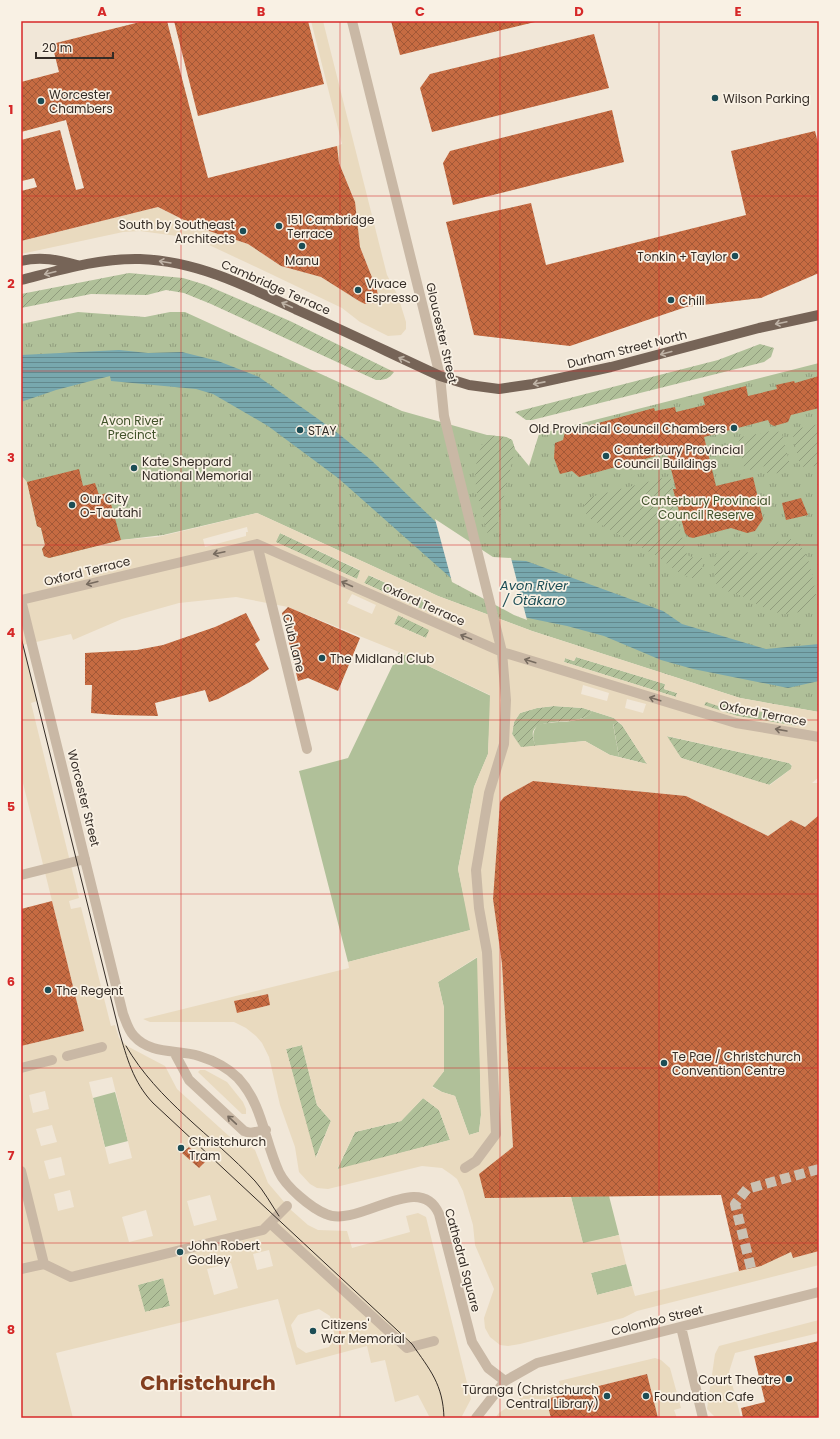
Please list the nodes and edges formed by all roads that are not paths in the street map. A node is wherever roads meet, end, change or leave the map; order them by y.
1 (352, 21) edge
2 (21, 261) edge
3 (79, 266) junction
4 (21, 280) edge
5 (819, 315) edge
6 (440, 376) junction
7 (257, 544) junction
8 (21, 600) edge
9 (502, 652) junction
10 (819, 738) edge
11 (307, 749) dead end
12 (85, 859) junction
13 (21, 875) edge
14 (120, 1002) joint
15 (102, 1047) dead end
16 (174, 1052) junction
17 (67, 1056) dead end
18 (52, 1060) dead end
19 (21, 1068) edge
20 (266, 1130) junction
21 (465, 1168) dead end
22 (21, 1171) edge
23 (287, 1206) dead end
24 (270, 1223) junction
25 (44, 1264) junction
26 (21, 1270) edge
27 (819, 1292) edge
28 (681, 1327) junction
29 (434, 1341) dead end
30 (505, 1381) junction
31 (476, 1418) edge
32 (703, 1418) edge

1 - 6 street, Gloucester Street
2 - 3 main road
3 -> 4 main road, Cambridge Terrace
6 -> 3 main road, Cambridge Terrace
5 -> 6 main road, Durham Street North
6 - 9 street, Gloucester Street
7 -> 8 street, Oxford Terrace
9 -> 7 street, Oxford Terrace
7 - 11 street, Club Lane
8 - 12 street, Worcester Street
10 -> 9 street, Oxford Terrace
9 - 21 street, Gloucester Street
12 - 13 street
12 - 14 street, Worcester Street
14 - 16 street, Cathedral Square
15 - 17 street
20 -> 16 street
16 - 20 street, Cathedral Square
18 - 19 street
20 - 30 street, Cathedral Square
22 - 25 street
23 - 24 street
24 - 25 street
24 - 29 street
25 - 26 street
27 - 28 street, Colombo Street
28 - 30 street, Colombo Street
28 - 32 street
30 - 31 street

